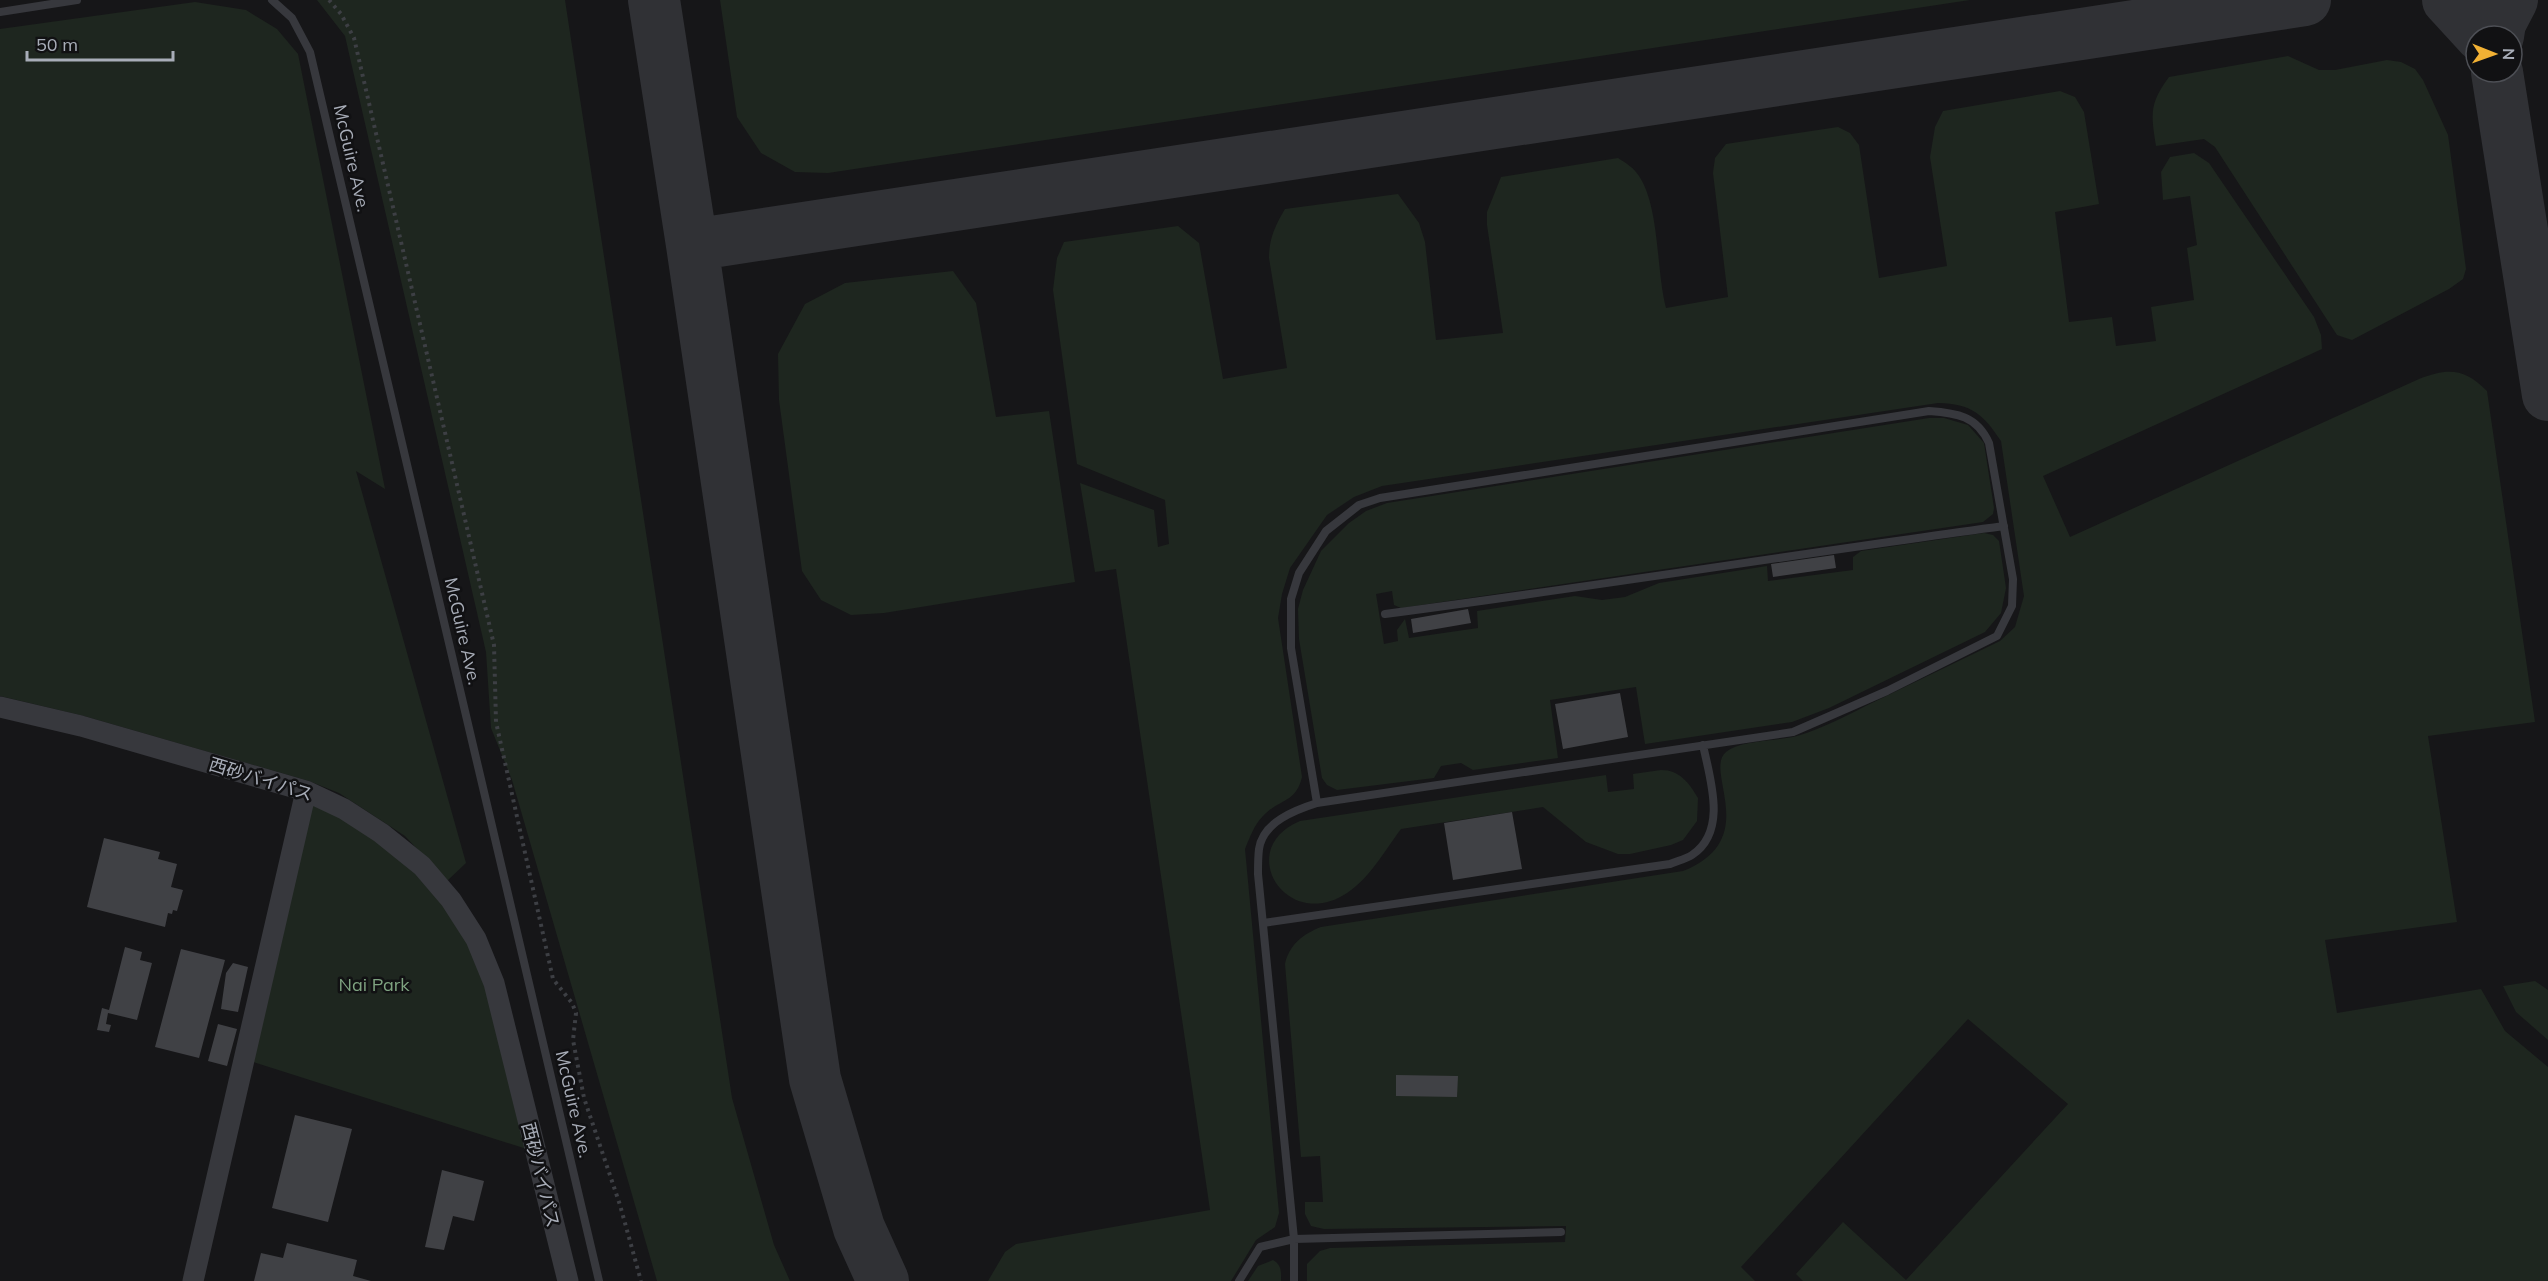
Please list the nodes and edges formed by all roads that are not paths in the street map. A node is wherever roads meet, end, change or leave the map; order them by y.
1 (77, 0) edge
2 (272, 0) edge
3 (0, 12) edge
4 (2004, 526) junction
5 (1385, 614) dead end
6 (0, 707) edge
7 (1703, 745) junction
8 (306, 791) junction
9 (1317, 803) junction
10 (1263, 923) junction
11 (1561, 1232) dead end
12 (1294, 1239) junction
13 (193, 1281) edge
14 (568, 1281) edge
15 (599, 1281) edge
16 (1239, 1281) edge
17 (1294, 1281) edge

1 - 3 lane
2 - 15 lane, McGuire Ave.
4 - 5 lane
4 - 7 lane
4 - 9 lane
6 - 8 street, 西砂バイパス
7 - 9 lane
7 - 10 lane
8 - 13 street
8 - 14 street, 西砂バイパス
9 - 10 lane
10 - 12 lane
11 - 12 lane
12 - 16 lane
12 - 17 lane

